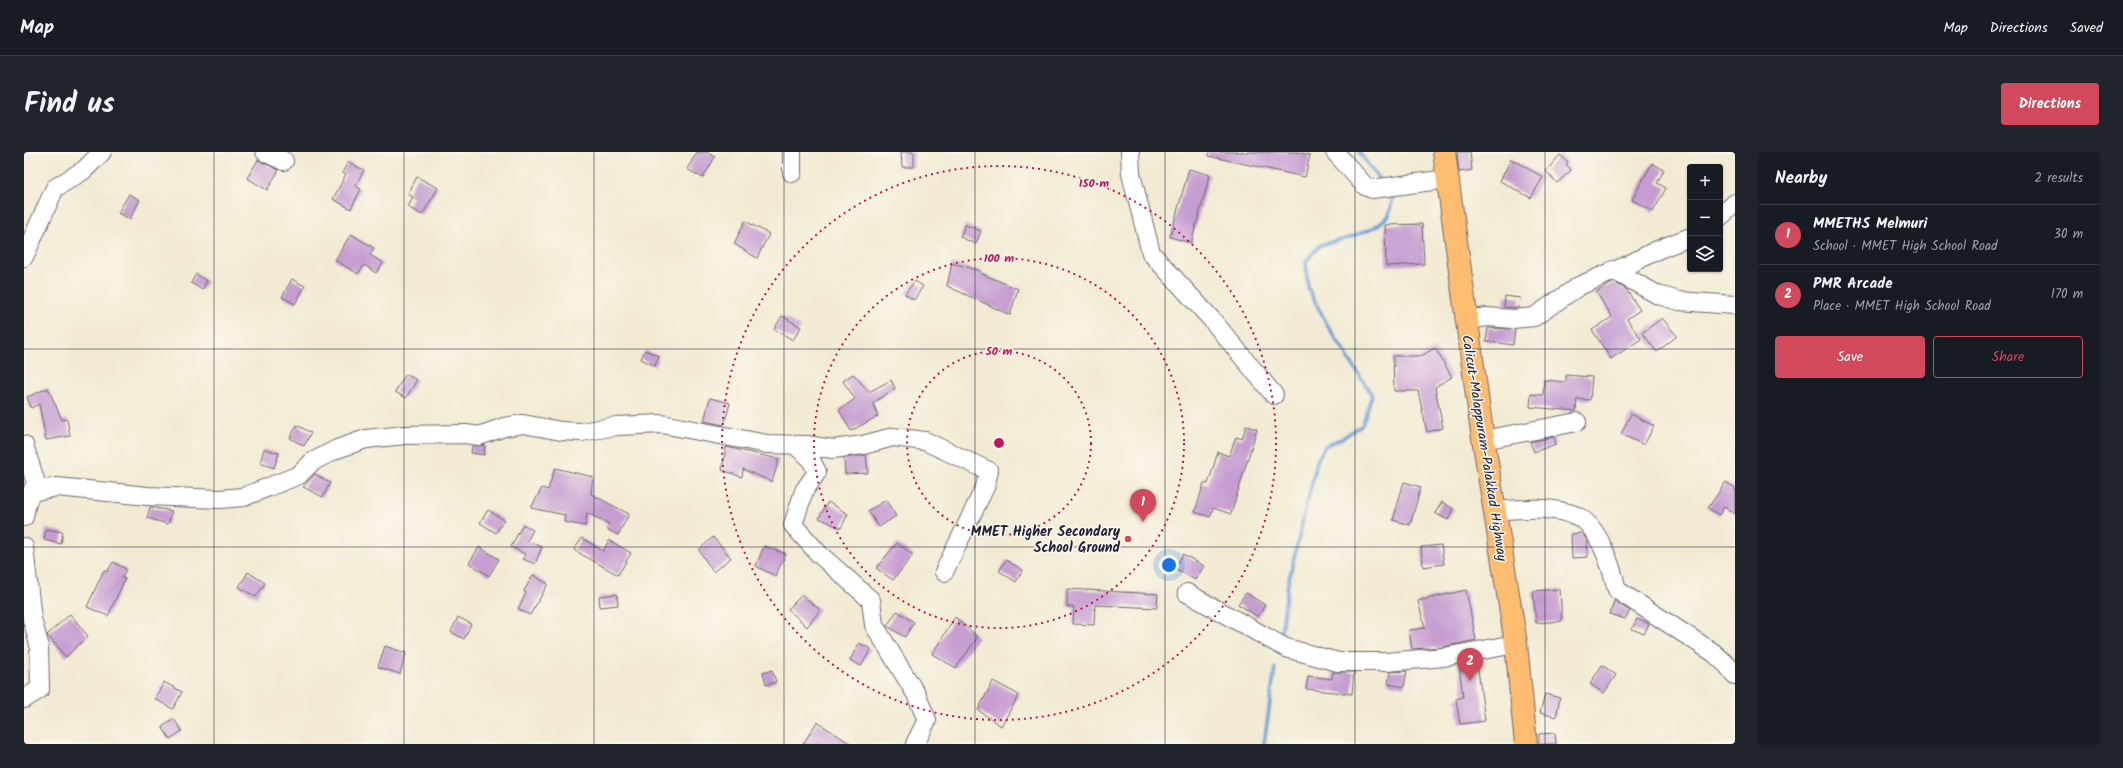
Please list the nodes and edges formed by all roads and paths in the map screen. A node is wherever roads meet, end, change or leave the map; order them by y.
1 (102, 152) edge
2 (265, 152) edge
3 (792, 152) edge
4 (1130, 152) edge
5 (1335, 152) edge
6 (1444, 152) edge
7 (284, 161) dead end
8 (792, 173) dead end
9 (1439, 180) junction
10 (1735, 202) edge
11 (1723, 214) edge
12 (1687, 238) edge
13 (24, 257) edge
14 (1613, 270) junction
15 (1735, 305) edge
16 (1466, 320) junction
17 (1274, 396) dead end
18 (1577, 422) dead end
19 (1483, 440) junction
20 (24, 445) edge
21 (796, 446) junction
22 (32, 492) junction
23 (1494, 512) junction
24 (24, 517) edge
25 (24, 546) edge
26 (944, 572) dead end
27 (1187, 592) dead end
28 (1516, 644) junction
29 (1735, 675) edge
30 (24, 699) edge
31 (915, 744) edge
32 (1526, 744) edge

1 - 13 street
2 - 7 street
3 - 8 street
4 - 17 street
5 - 9 street
6 - 9 highway, Calicut-Malappuram-Palakkad Highway
9 - 16 highway, Calicut-Malappuram-Palakkad Highway
10 - 11 street
12 - 14 street
14 - 15 street
14 - 16 street
16 - 19 highway, Calicut-Malappuram-Palakkad Highway
18 - 19 street
19 - 23 highway, Calicut-Malappuram-Palakkad Highway
20 - 22 street
21 - 22 street
21 - 26 street
21 - 31 street
22 - 24 street
23 - 28 highway, Calicut-Malappuram-Palakkad Highway
23 - 29 street
25 - 30 street
27 - 28 street
28 - 32 highway, Calicut-Malappuram-Palakkad Highway

